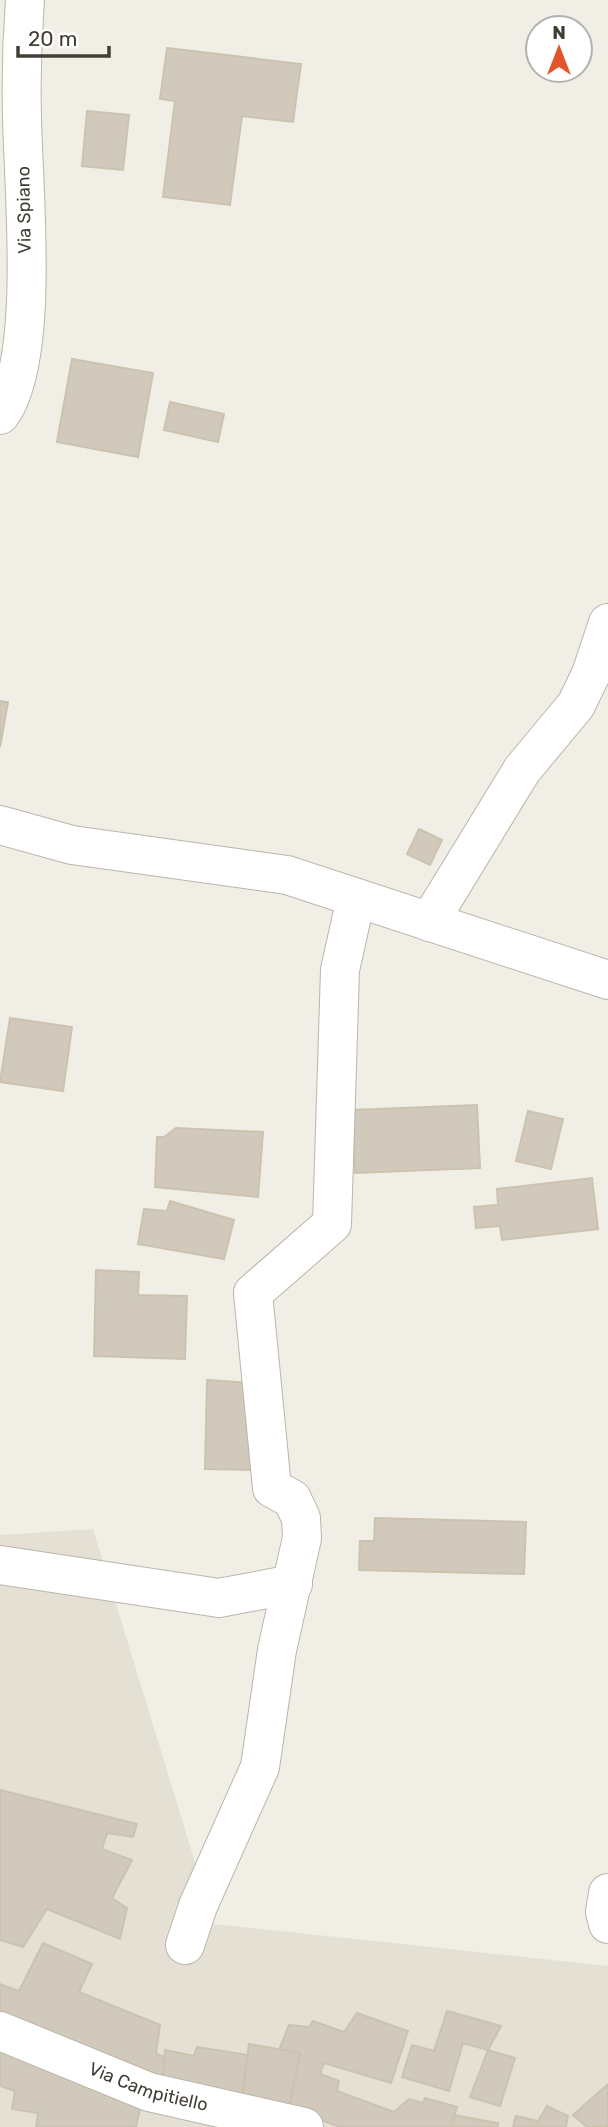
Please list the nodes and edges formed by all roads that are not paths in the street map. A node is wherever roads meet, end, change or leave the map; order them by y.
1 (25, 0) edge
2 (0, 415) edge
3 (608, 623) edge
4 (0, 825) edge
5 (356, 898) junction
6 (429, 922) junction
7 (608, 980) edge
8 (0, 1565) edge
9 (293, 1584) junction
10 (608, 1893) edge
11 (608, 1924) edge
12 (185, 1945) dead end
13 (0, 2031) edge
14 (173, 2113) edge
15 (304, 2127) edge

1 - 2 street, Via Spiano
3 - 6 street
4 - 5 street
5 - 6 street
5 - 9 street
6 - 7 street
8 - 9 street
9 - 12 street
10 - 11 street
13 - 14 street, Via Campitiello
14 - 15 street, Via Campitiello

